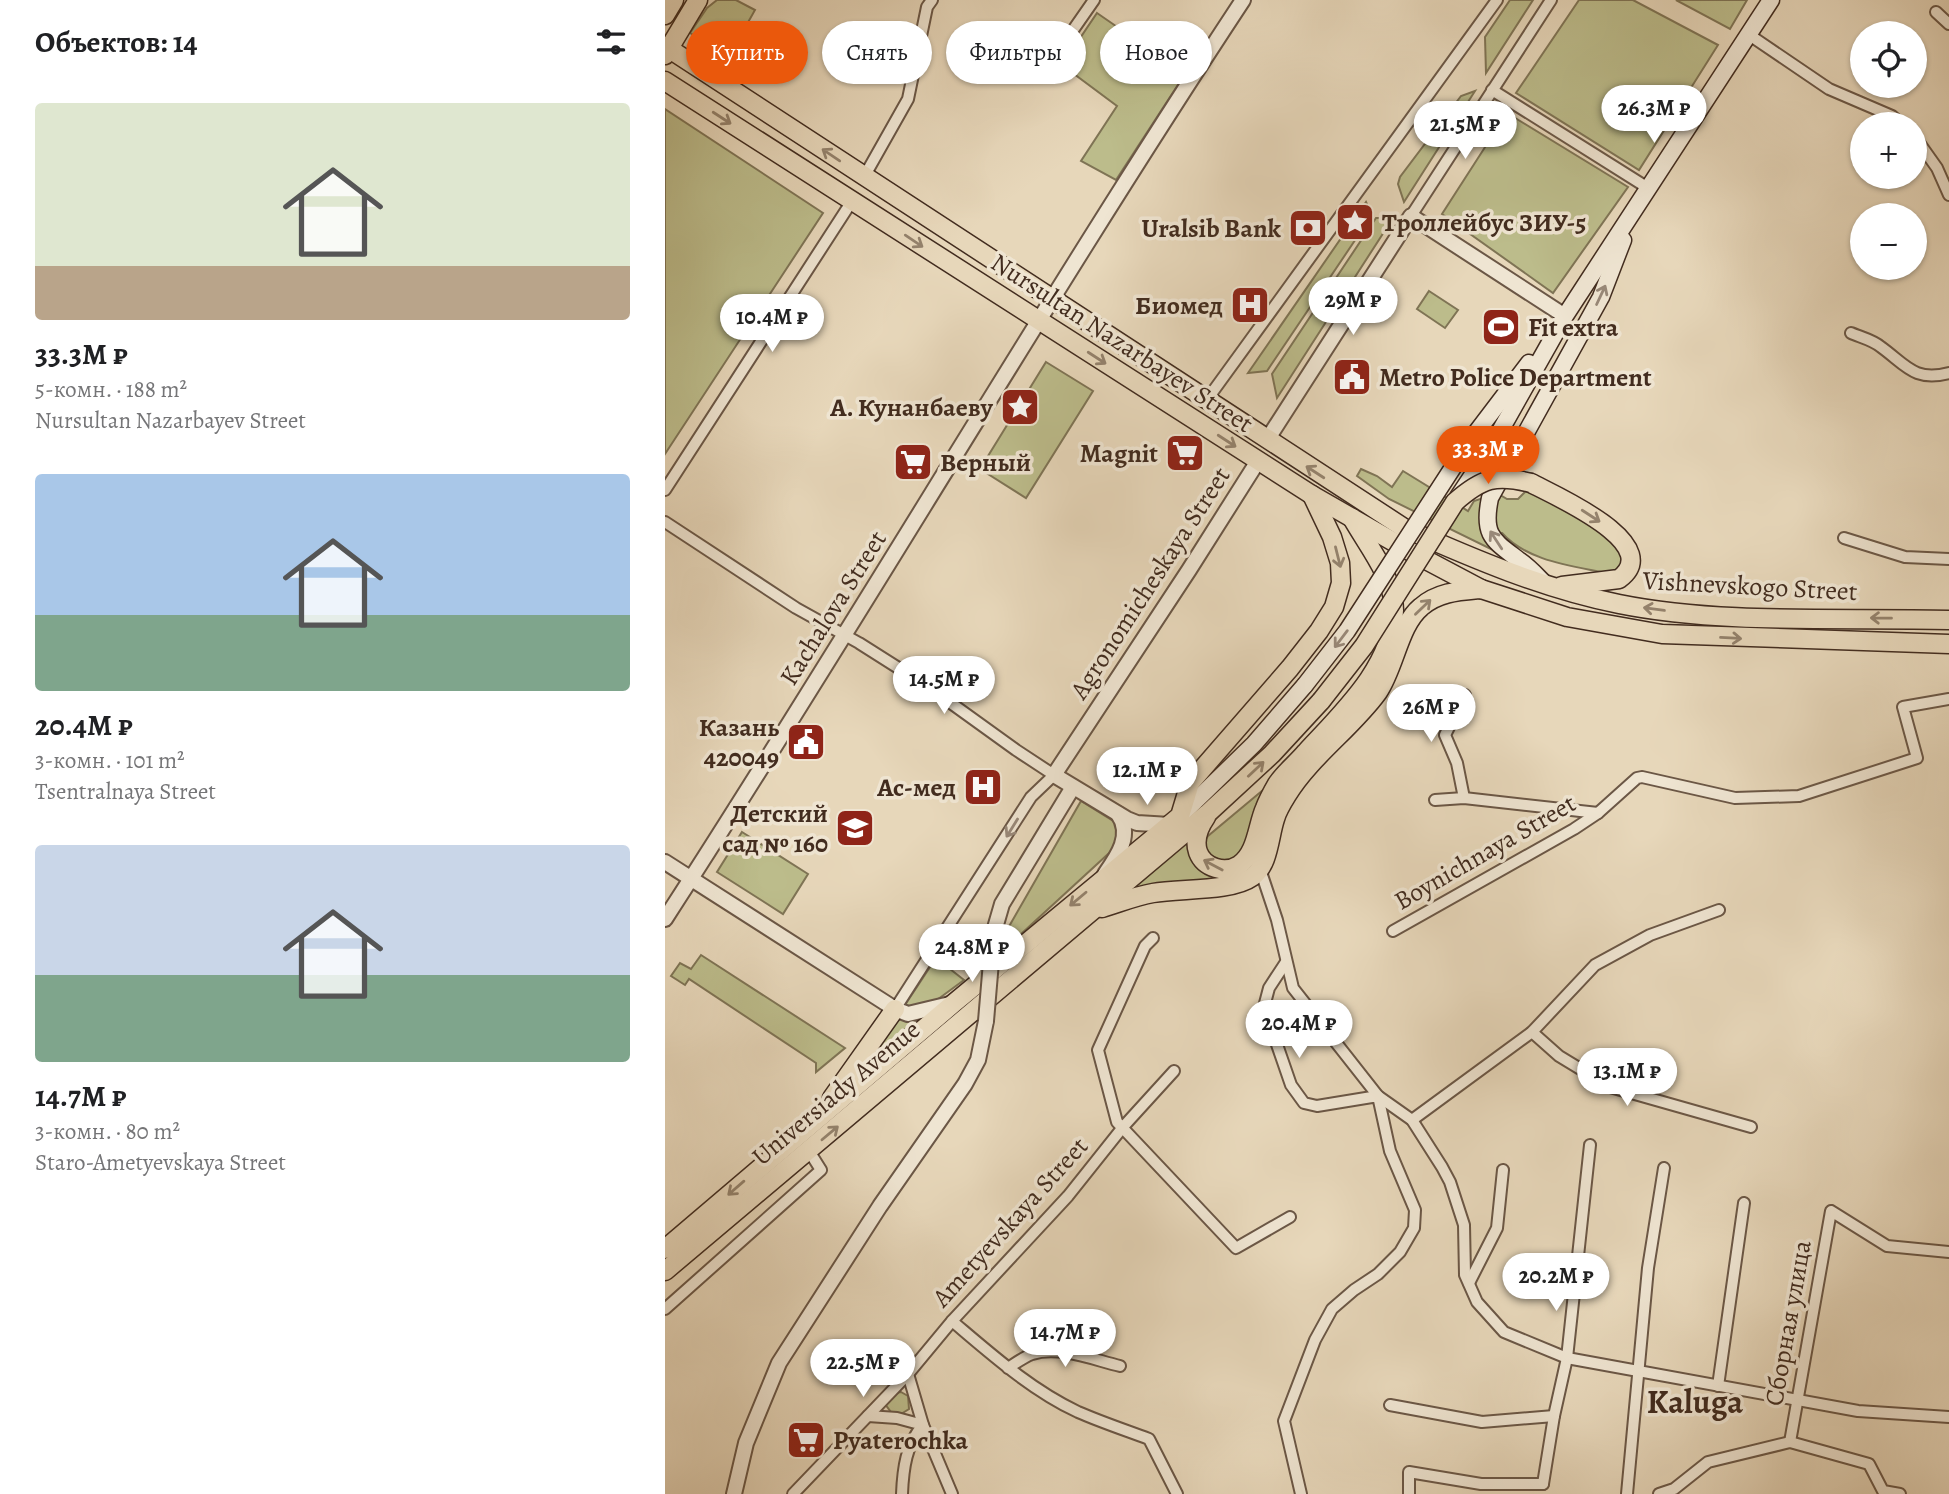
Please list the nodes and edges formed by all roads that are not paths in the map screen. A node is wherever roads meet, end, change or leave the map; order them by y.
1 (674, 0) edge
2 (698, 0) edge
3 (932, 0) edge
4 (1094, 0) edge
5 (1243, 0) edge
6 (1497, 0) edge
7 (1551, 0) edge
8 (1770, 0) edge
9 (1936, 12) dead end
10 (665, 15) edge
11 (1079, 21) edge
12 (1949, 24) edge
13 (1748, 34) junction
14 (666, 50) edge
15 (665, 81) edge
16 (1492, 90) junction
17 (1883, 112) edge
18 (1927, 154) edge
19 (1949, 164) edge
20 (1937, 168) junction
21 (864, 177) junction
22 (1648, 188) junction
23 (1949, 195) edge
24 (852, 201) junction
25 (1633, 213) junction
26 (1411, 216) junction
27 (1053, 298) junction
28 (1565, 316) junction
29 (1040, 321) junction
30 (1851, 333) dead end
31 (1949, 373) edge
32 (1206, 401) junction
33 (1267, 440) junction
34 (1258, 461) junction
35 (665, 489) edge
36 (1312, 495) junction
37 (1455, 502) junction
38 (1352, 518) junction
39 (665, 522) edge
40 (1844, 538) dead end
41 (1949, 559) edge
42 (1549, 586) junction
43 (1481, 589) junction
44 (1567, 617) joint
45 (1949, 620) edge
46 (845, 636) junction
47 (1949, 644) edge
48 (1465, 695) dead end
49 (1949, 699) edge
50 (1054, 775) junction
51 (1073, 787) junction
52 (1464, 798) junction
53 (1435, 800) dead end
54 (1117, 813) junction
55 (1598, 813) junction
56 (1207, 814) junction
57 (1175, 821) junction
58 (665, 862) edge
59 (1260, 869) junction
60 (691, 879) junction
61 (1099, 882) junction
62 (1719, 910) dead end
63 (1094, 911) junction
64 (665, 919) edge
65 (1393, 931) dead end
66 (1153, 937) dead end
67 (1286, 962) junction
68 (954, 1003) junction
69 (895, 1009) junction
70 (1532, 1032) junction
71 (1174, 1071) dead end
72 (1378, 1096) junction
73 (819, 1116) junction
74 (1412, 1120) junction
75 (1123, 1127) junction
76 (1751, 1127) dead end
77 (1590, 1145) dead end
78 (809, 1150) junction
79 (1664, 1168) dead end
80 (1503, 1170) dead end
81 (1744, 1203) dead end
82 (1290, 1217) dead end
83 (665, 1249) edge
84 (1949, 1252) edge
85 (665, 1271) edge
86 (1469, 1283) junction
87 (665, 1309) edge
88 (952, 1321) junction
89 (1567, 1358) junction
90 (1120, 1366) dead end
91 (1008, 1368) junction
92 (1639, 1371) junction
93 (908, 1374) junction
94 (1717, 1386) junction
95 (1797, 1400) junction
96 (1391, 1405) dead end
97 (868, 1416) junction
98 (1554, 1416) junction
99 (1949, 1417) edge
100 (923, 1425) junction
101 (1790, 1442) junction
102 (1479, 1489) edge
103 (1546, 1489) edge
104 (734, 1494) edge
105 (793, 1494) edge
106 (902, 1494) edge
107 (952, 1494) edge
108 (1177, 1494) edge
109 (1301, 1494) edge
110 (1409, 1494) edge
111 (1627, 1494) edge
112 (1659, 1494) edge
113 (1900, 1494) edge

1 - 10 main road
2 - 14 main road
3 - 21 street
4 - 11 street
5 - 27 street, Kachalova Street
6 - 32 street
7 - 16 street
8 - 13 main road
9 - 12 street
13 - 17 street
13 - 22 main road
21 -> 14 main road, Nursultan Nazarbayev Street
15 -> 24 main road, Nursultan Nazarbayev Street
16 - 22 street
16 - 26 street
18 - 20 street
19 - 20 street
20 - 23 street
21 - 27 main road, Nursultan Nazarbayev Street
22 - 25 main road
24 -> 29 main road, Nursultan Nazarbayev Street
24 - 35 street
25 - 28 main road
42 -> 25 main road
26 - 28 street
26 - 33 street
27 - 29 street, Kachalova Street
27 - 32 main road, Nursultan Nazarbayev Street
28 - 37 main road
28 -> 57 main road, bridge
29 -> 34 main road, Nursultan Nazarbayev Street
29 - 46 street, Kachalova Street
30 - 31 street
32 - 33 main road, Nursultan Nazarbayev Street
42 -> 33 main road, Nursultan Nazarbayev Street
34 - 36 main road, Nursultan Nazarbayev Street
34 - 50 street, Agronomicheskaya Street
36 - 38 main road, Nursultan Nazarbayev Street
36 -> 57 main road
37 -> 42 main road, bridge
56 -> 37 main road, Universiady Avenue, bridge
38 - 43 main road, Nursultan Nazarbayev Street
38 -> 56 main road
39 - 46 street
40 - 41 street
45 -> 42 main road, Vishnevskogo Street
43 - 44 main road, Nursultan Nazarbayev Street
59 -> 43 main road
44 -> 47 main road, Vishnevskogo Street
46 - 50 street
46 - 60 street, Kachalova Street
48 - 52 street
49 - 55 street, Boynichnaya Street
50 - 51 street
50 -> 69 street, Agronomicheskaya Street
51 - 54 street
51 - 104 street, bridge
52 - 53 street, Boynichnaya Street
52 - 55 street, Boynichnaya Street
54 - 57 street
54 - 61 street
55 - 65 street, Boynichnaya Street
56 - 63 main road, Universiady Avenue
57 - 61 main road, Universiady Avenue
58 - 60 street
59 - 63 main road
59 - 67 street
60 - 64 street, Kachalova Street
60 - 69 street
61 -> 68 main road, Universiady Avenue
62 - 70 street
78 -> 63 main road, Universiady Avenue
66 - 75 street
67 - 72 street
67 - 72 street
68 - 69 street
68 - 73 main road, Universiady Avenue
69 - 73 main road
70 - 74 street
70 - 76 street
71 - 75 street, Ametyevskaya Street
72 - 74 street
72 - 109 street
73 -> 83 main road, Universiady Avenue
74 - 86 street
75 - 82 street
75 - 88 street, Ametyevskaya Street
77 - 89 street
78 - 85 main road, Universiady Avenue
78 - 87 street
79 - 92 street
80 - 86 street
81 - 94 street
84 - 95 street, Сборная улица
86 - 89 street
88 - 91 street
88 - 93 street, Ametyevskaya Street
89 - 92 street
89 - 98 street
90 - 91 street
91 - 108 street
92 - 94 street
92 - 111 street
93 - 97 street, Ametyevskaya Street
93 - 100 street
94 - 95 street
95 - 99 street
95 - 101 street, Сборная улица
96 - 98 street
97 - 100 street
97 - 105 street, Ametyevskaya Street
98 - 103 street
100 - 106 street
100 - 107 street
101 - 112 street
101 - 113 street
102 - 103 street
102 - 110 street

